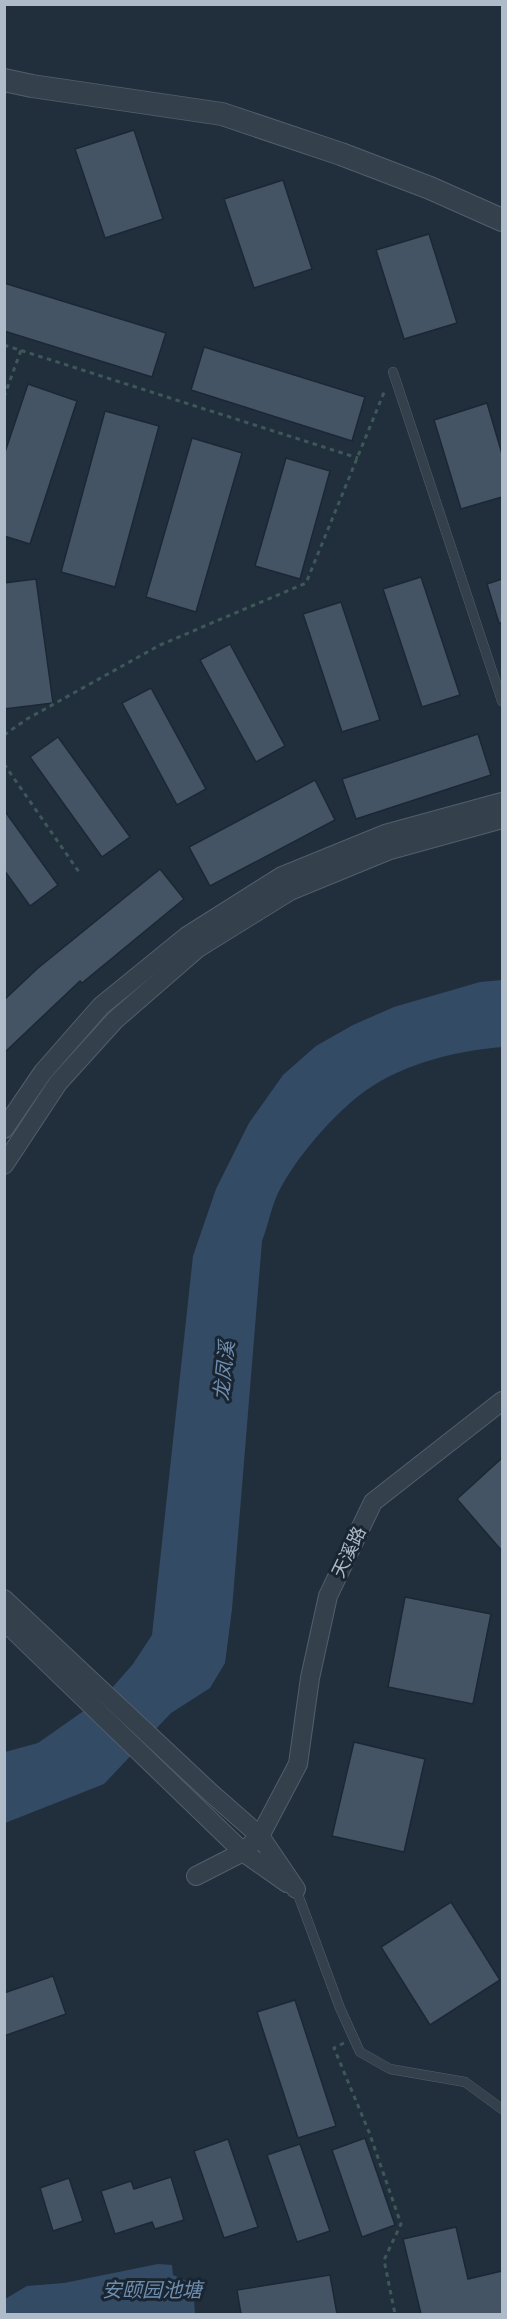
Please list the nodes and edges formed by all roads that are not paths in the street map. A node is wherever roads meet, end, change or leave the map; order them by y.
1 (4, 80) edge
2 (502, 220) edge
3 (393, 372) road end
4 (502, 701) edge
5 (502, 801) edge
6 (502, 819) edge
7 (4, 1129) edge
8 (4, 1165) edge
9 (502, 1401) edge
10 (4, 1599) edge
11 (4, 1621) edge
12 (260, 1836) junction
13 (243, 1852) junction
14 (196, 1876) dead end
15 (296, 1889) junction
16 (502, 2109) edge

1 - 2 street
3 - 4 lane
5 - 7 street
6 - 8 street
9 - 12 street, 天溪路
10 - 12 street
11 - 13 street
12 - 13 street
12 - 15 street
13 - 14 street
13 - 15 street
15 - 16 lane

